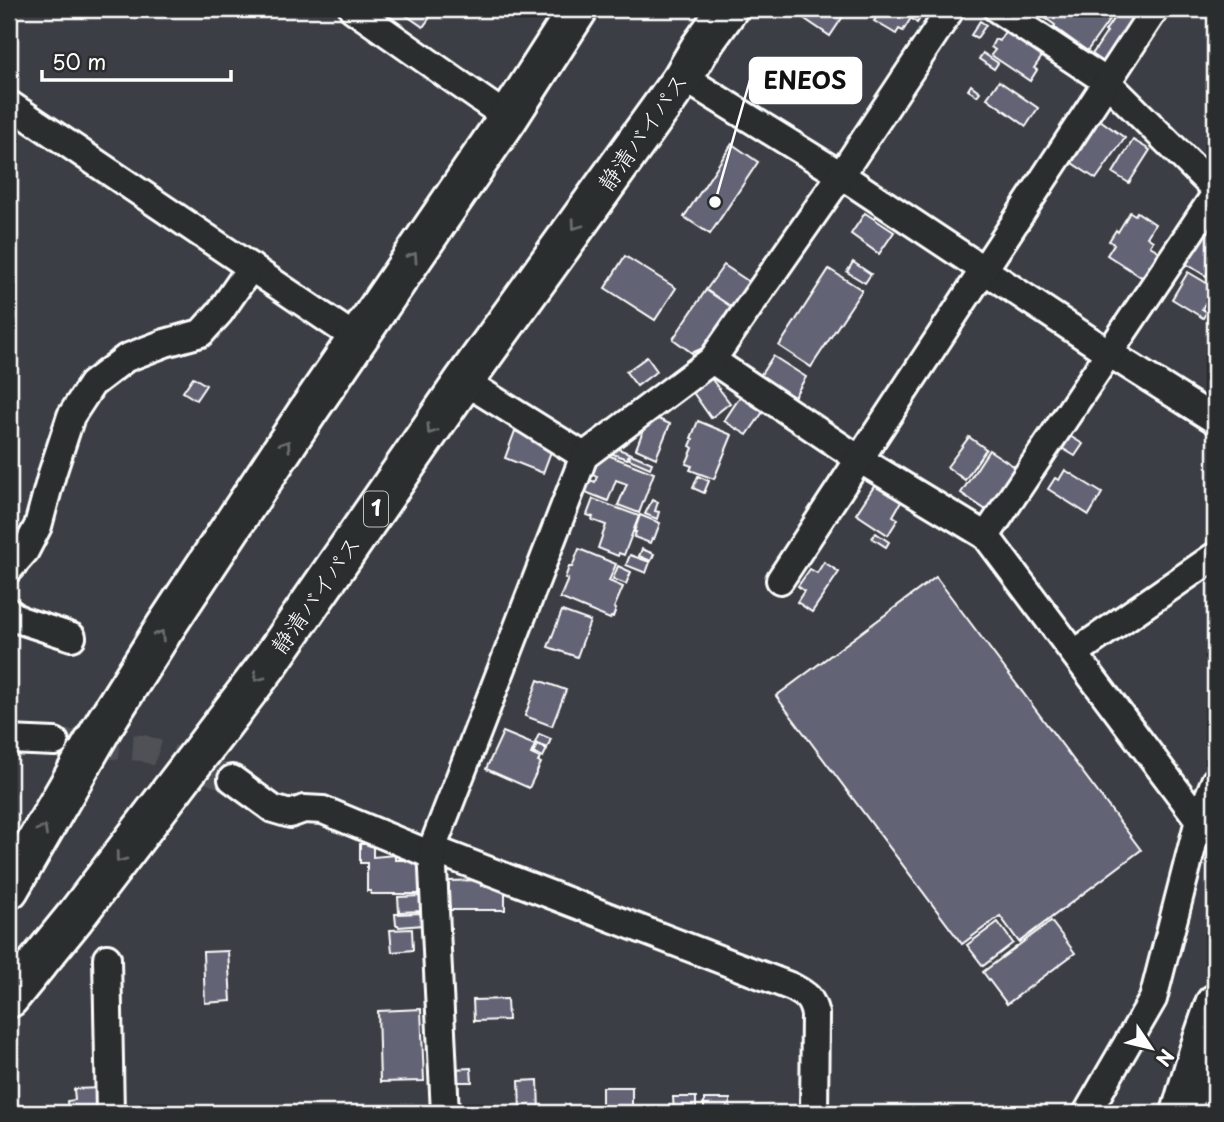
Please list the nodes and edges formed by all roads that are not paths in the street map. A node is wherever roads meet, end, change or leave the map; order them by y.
1 (353, 9) edge
2 (578, 9) edge
3 (728, 9) edge
4 (951, 9) edge
5 (997, 9) edge
6 (1155, 9) edge
7 (683, 77) junction
8 (1107, 82) junction
9 (9, 104) edge
10 (508, 118) junction
11 (841, 175) junction
12 (1215, 189) edge
13 (1215, 195) edge
14 (251, 267) junction
15 (983, 269) junction
16 (357, 339) junction
17 (1109, 353) junction
18 (712, 360) junction
19 (464, 381) junction
20 (1215, 421) edge
21 (584, 456) junction
22 (859, 459) junction
23 (986, 536) junction
24 (1215, 556) edge
25 (9, 569) edge
26 (780, 580) dead end
27 (9, 612) edge
28 (72, 637) dead end
29 (1075, 653) junction
30 (9, 740) edge
31 (55, 742) tunnel mouth
32 (232, 779) tunnel mouth
33 (1215, 781) edge
34 (1199, 820) junction
35 (433, 852) junction
36 (9, 889) edge
37 (107, 958) dead end
38 (9, 998) edge
39 (1215, 1004) edge
40 (110, 1113) edge
41 (445, 1113) edge
42 (814, 1113) edge
43 (1087, 1113) edge
44 (1181, 1113) edge

1 - 10 street
2 - 10 highway
3 - 7 highway, 静清バイパス / 1
4 - 11 street
5 - 8 street
6 - 8 street
7 - 11 street
7 -> 19 highway, 静清バイパス / 1
8 - 12 street
8 - 15 street
9 - 14 street
16 -> 10 highway
11 - 15 street
11 - 18 street
13 - 17 street
14 - 16 street
14 - 25 street
15 - 17 street
15 - 22 street
36 -> 16 highway
17 - 20 street
17 - 23 street
18 - 21 street
18 - 22 street
19 - 21 street
19 -> 38 highway, 静清バイパス / 1
21 - 35 street
22 - 23 street
22 - 26 street
23 - 29 street
24 - 29 street
27 - 28 street
29 - 34 street
30 - 31 street
32 - 35 street
33 - 34 street
34 - 43 street
35 - 41 street
35 - 42 street
37 - 40 street
39 - 44 highway

